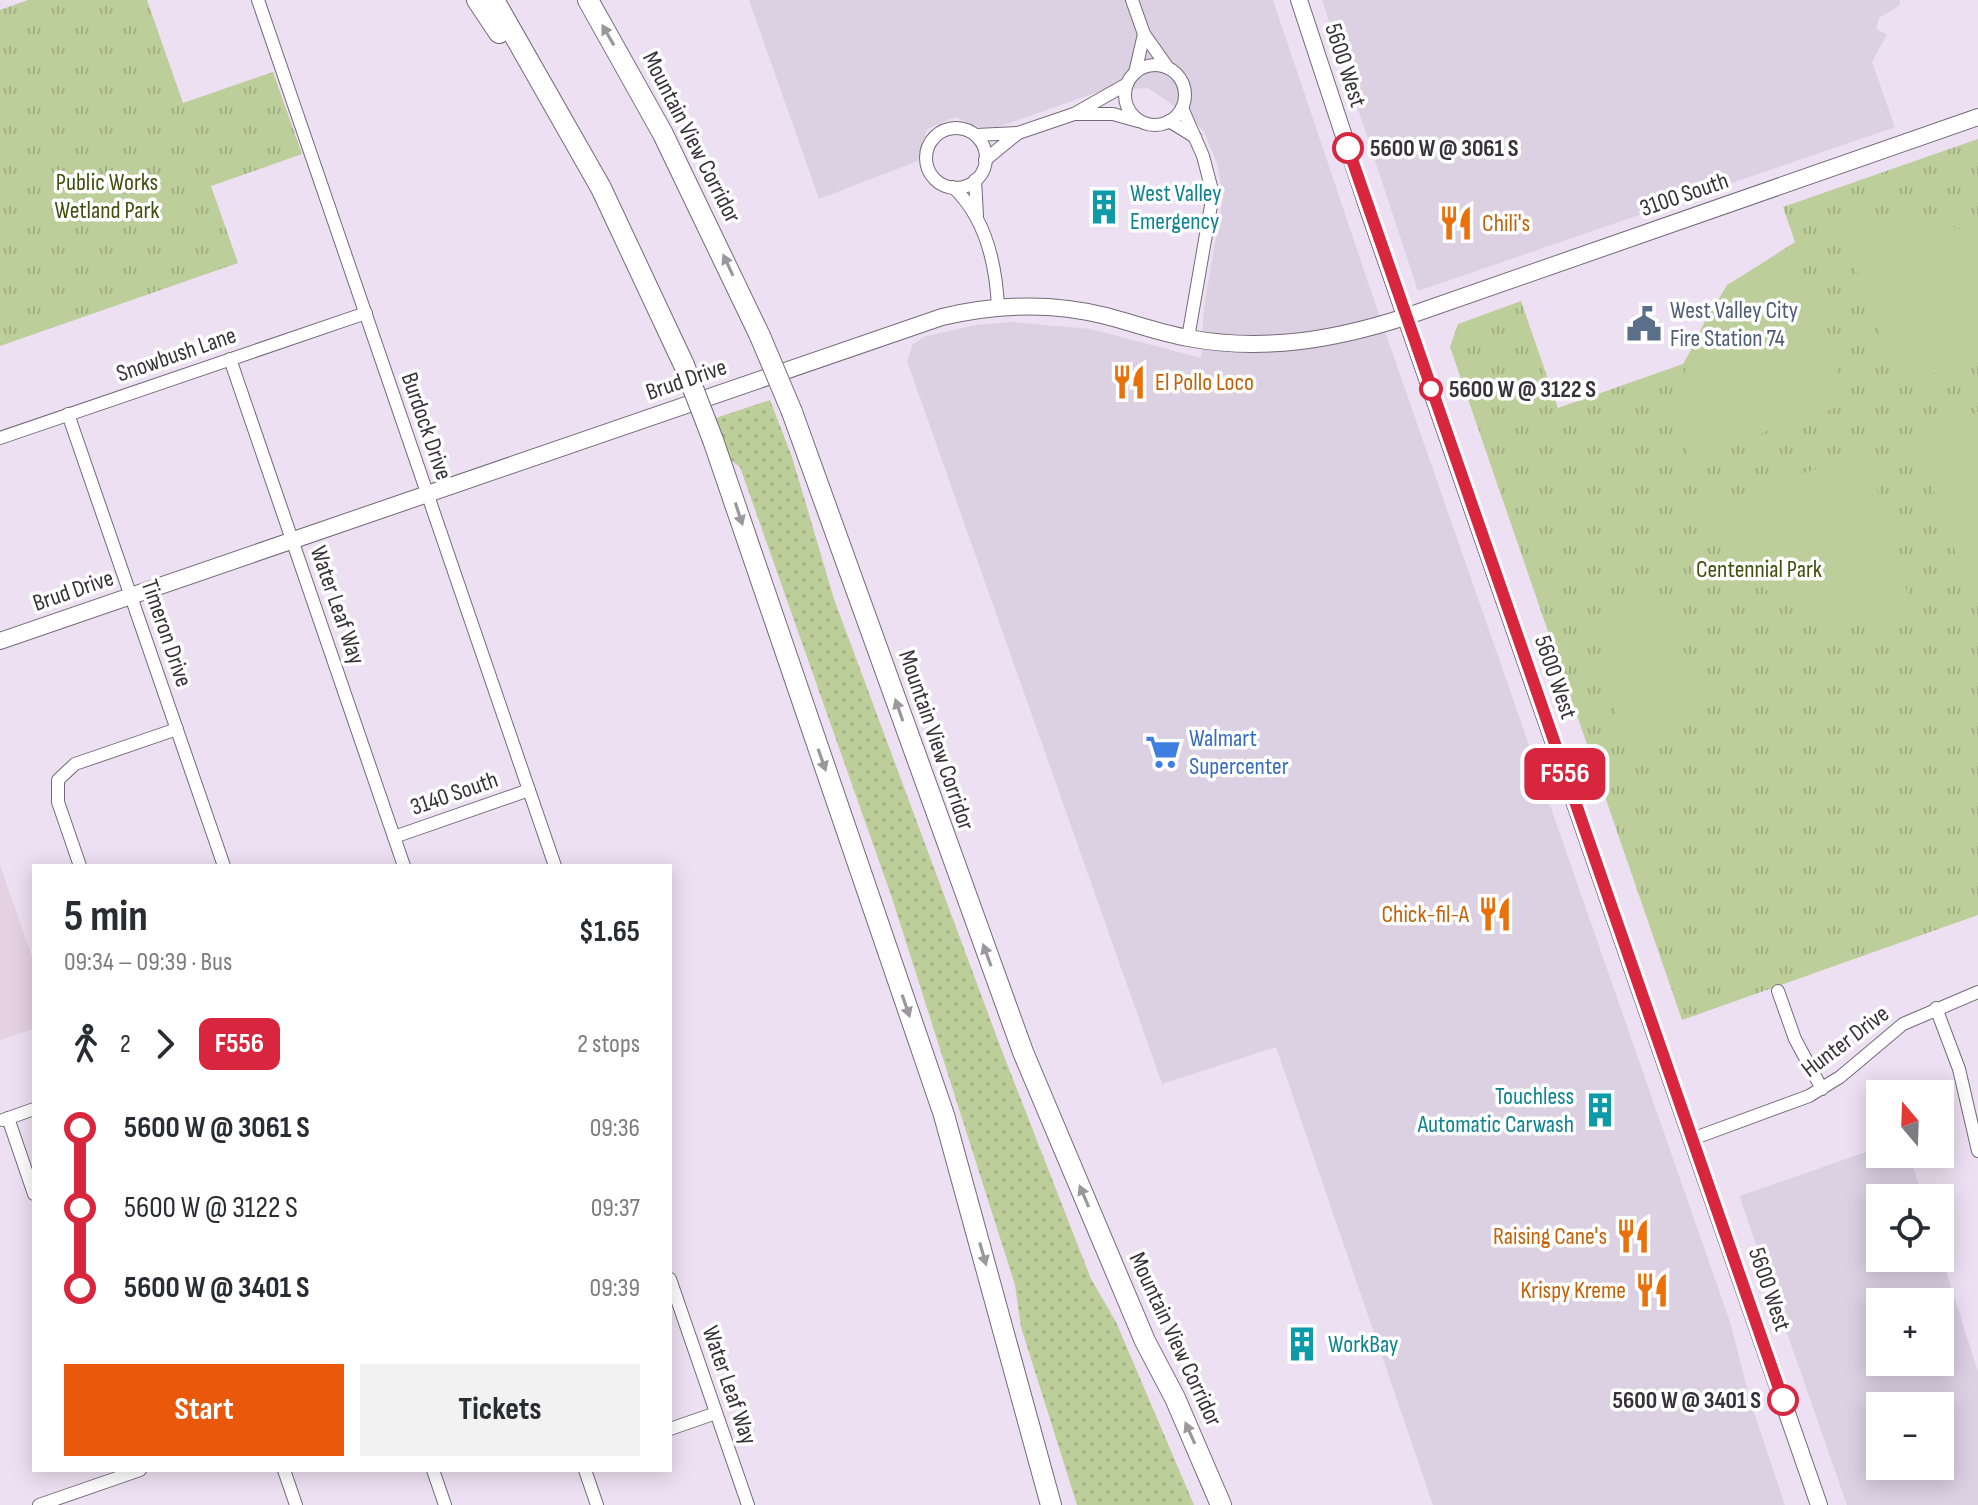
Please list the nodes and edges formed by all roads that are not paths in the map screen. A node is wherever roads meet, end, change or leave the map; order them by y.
1 (258, 0) edge
2 (477, 0) edge
3 (494, 0) edge
4 (588, 0) edge
5 (1132, 0) edge
6 (1299, 0) edge
7 (1144, 34) junction
8 (1168, 68) junction
9 (1131, 78) junction
10 (1182, 108) junction
11 (1074, 114) junction
12 (1978, 117) edge
13 (1169, 121) junction
14 (1141, 122) junction
15 (1018, 133) junction
16 (976, 135) junction
17 (1195, 137) junction
18 (985, 160) junction
19 (975, 180) junction
20 (953, 187) junction
21 (977, 216) junction
22 (656, 302) junction
23 (998, 307) junction
24 (366, 313) junction
25 (1405, 317) junction
26 (1188, 338) junction
27 (230, 359) junction
28 (68, 414) junction
29 (0, 438) edge
30 (427, 493) junction
31 (292, 540) junction
32 (131, 595) junction
33 (0, 641) edge
34 (177, 729) junction
35 (529, 790) junction
36 (394, 837) junction
37 (79, 864) edge
38 (223, 864) edge
39 (403, 864) edge
40 (554, 864) edge
41 (1778, 991) dead end
42 (1978, 992) edge
43 (1936, 1008) junction
44 (1822, 1089) junction
45 (32, 1110) edge
46 (4, 1120) edge
47 (1692, 1139) junction
48 (1978, 1151) edge
49 (32, 1189) edge
50 (672, 1285) edge
51 (716, 1413) junction
52 (672, 1428) edge
53 (134, 1472) edge
54 (285, 1472) edge
55 (434, 1472) edge
56 (586, 1472) edge
57 (39, 1505) edge
58 (296, 1505) edge
59 (445, 1505) edge
60 (597, 1505) edge
61 (748, 1505) edge
62 (1051, 1505) edge
63 (1221, 1505) edge
64 (1819, 1505) edge

1 - 24 street, Burdock Drive
2 - 22 highway
3 - 22 highway
63 -> 4 highway, Mountain View Corridor, bridge
5 - 7 street
6 - 25 main road, 5600 West
7 - 8 street
7 - 9 street
8 - 9 street
8 - 10 street
9 - 11 street
9 - 14 street
10 - 13 street
10 - 17 street
11 - 14 street
11 - 15 street
12 - 25 main road, 3100 South
13 - 14 street
13 - 17 street
15 - 16 street
15 - 18 street
16 - 18 street
16 - 20 street
17 - 26 street
18 - 19 street
19 - 20 street
19 - 21 street
20 - 21 street
21 - 23 street
22 -> 62 highway, bridge
23 - 26 main road, Brud Drive
23 - 30 main road, Brud Drive
24 - 27 street, Snowbush Lane
24 - 30 street, Burdock Drive
25 - 26 main road, Brud Drive
25 - 47 main road, 5600 West
27 - 28 street, Snowbush Lane
27 - 31 street, Water Leaf Way
28 - 29 street, Snowbush Lane
28 - 32 street, Timeron Drive
30 - 31 main road, Brud Drive
30 - 35 street, Burdock Drive
31 - 32 main road, Brud Drive
31 - 36 street, Water Leaf Way
32 - 33 main road, Brud Drive
32 - 34 street, Timeron Drive
34 - 37 street
34 - 38 street, Timeron Drive
35 - 36 street, 3140 South
35 - 40 street, Burdock Drive
36 - 39 street, Water Leaf Way
41 - 44 street
42 - 43 street, Hunter Drive
43 - 44 street, Hunter Drive
43 - 48 street
44 - 47 street, Hunter Drive
45 - 46 street
46 - 49 street
47 - 64 main road, 5600 West
50 - 51 street, Water Leaf Way
51 - 52 street
51 - 61 street, Water Leaf Way
53 - 57 street
54 - 58 street
55 - 59 street
56 - 60 street

